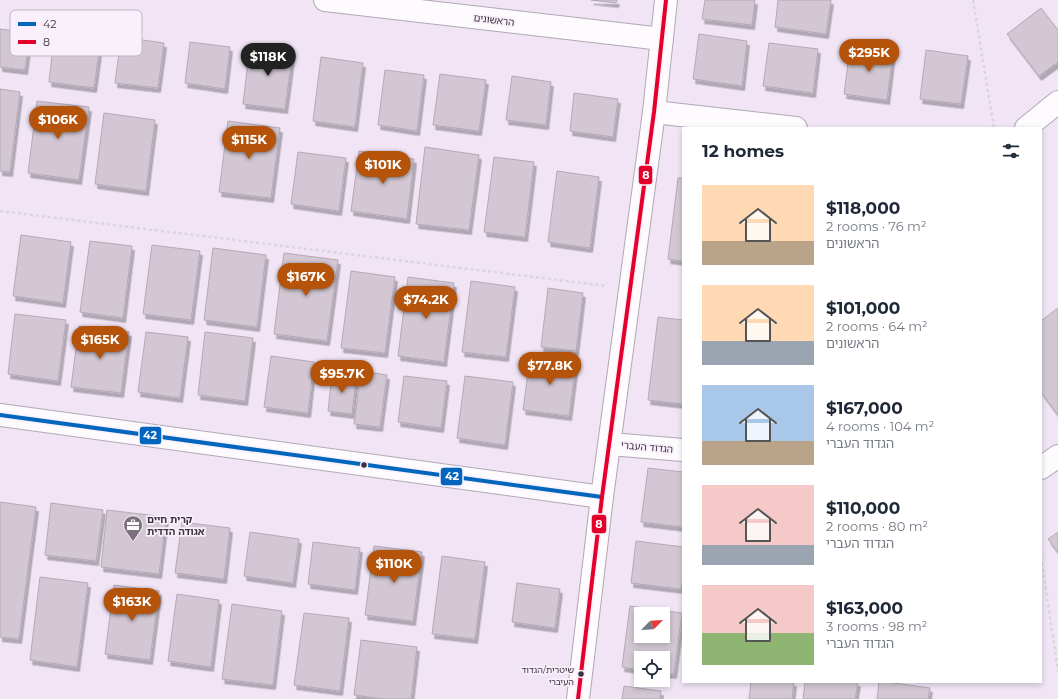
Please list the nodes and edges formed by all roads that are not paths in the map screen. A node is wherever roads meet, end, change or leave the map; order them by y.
1 (325, 0) edge
2 (666, 0) edge
3 (662, 39) junction
4 (1058, 102) edge
5 (654, 112) junction
6 (787, 127) edge
7 (1027, 127) edge
8 (0, 415) edge
9 (610, 444) junction
10 (682, 450) edge
11 (1058, 456) edge
12 (1042, 467) edge
13 (602, 496) junction
14 (578, 699) edge

1 - 3 street, הראשונים
2 - 3 street
3 - 5 street
4 - 7 street
5 - 6 street
5 - 9 street
8 - 13 street
9 - 10 street, הגדוד העברי
9 - 13 street
11 - 12 street
13 - 14 street

